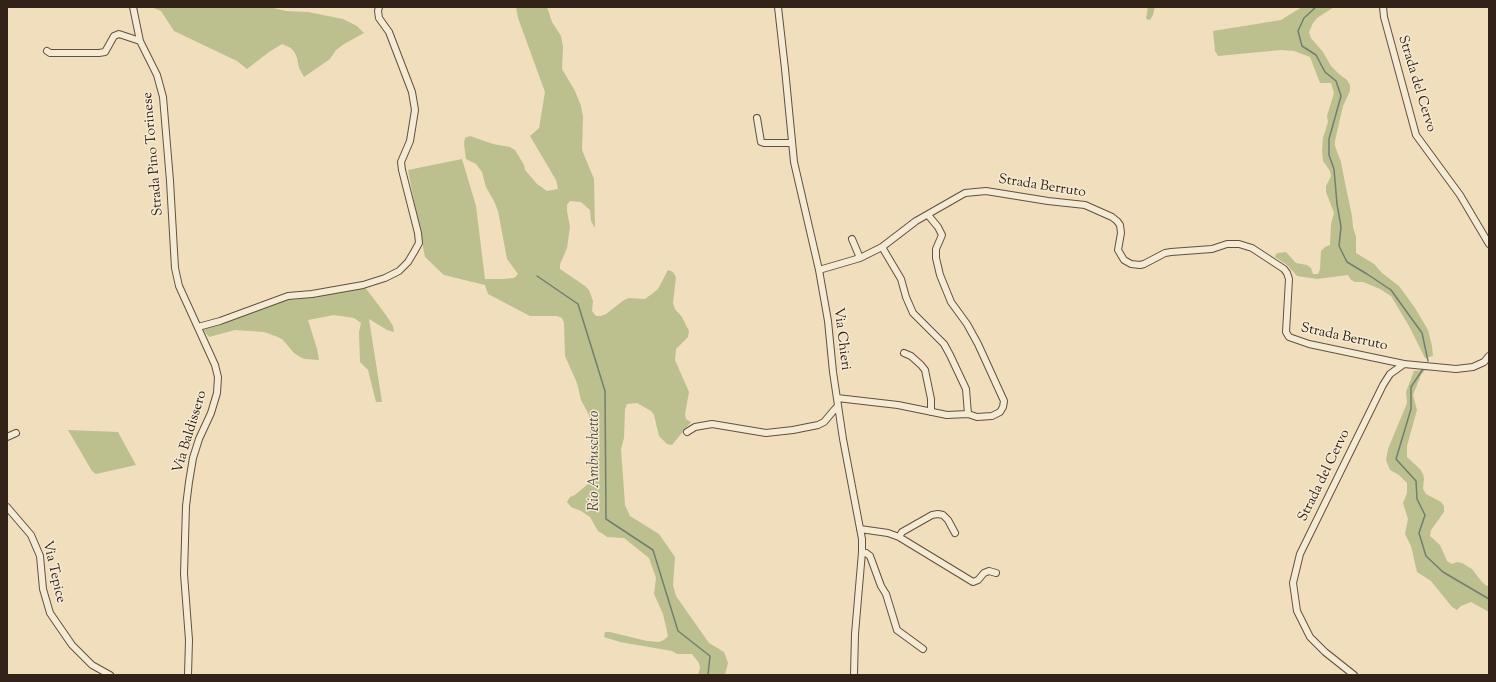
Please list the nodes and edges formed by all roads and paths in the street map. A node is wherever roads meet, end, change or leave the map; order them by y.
1 (133, 7) edge
2 (379, 7) edge
3 (778, 7) edge
4 (1383, 7) edge
5 (140, 41) junction
6 (47, 51) dead end
7 (757, 118) dead end
8 (792, 143) junction
9 (928, 215) junction
10 (173, 232) joint
11 (852, 239) dead end
12 (1489, 244) edge
13 (882, 247) junction
14 (860, 258) junction
15 (819, 270) junction
16 (198, 327) junction
17 (904, 353) dead end
18 (1489, 356) edge
19 (1404, 364) junction
20 (837, 398) junction
21 (838, 406) junction
22 (931, 412) junction
23 (968, 414) junction
24 (687, 432) dead end
25 (16, 433) dead end
26 (7, 437) edge
27 (7, 507) edge
28 (860, 528) junction
29 (955, 533) dead end
30 (899, 537) junction
31 (862, 552) junction
32 (996, 572) dead end
33 (923, 649) dead end
34 (185, 674) edge
35 (110, 675) edge
36 (854, 675) edge
37 (1354, 675) edge

1 - 5 street, Strada Pino Torinese
2 - 16 street
3 - 8 street, Via Chieri
4 - 12 street, Strada del Cervo
5 - 6 street
5 - 10 street, Strada Pino Torinese
7 - 8 street
8 - 15 street, Via Chieri
9 - 13 street, Strada Berruto
9 - 19 street, Strada Berruto
9 - 23 street
10 - 16 street, Via Baldissero
11 - 14 street
13 - 14 street, Strada Berruto
13 - 23 street
14 - 15 street, Strada Berruto
15 - 20 street, Via Chieri
16 - 34 street, Via Baldissero
17 - 22 street
18 - 19 street
19 - 37 street, Strada del Cervo
20 - 21 street, Via Chieri
20 - 22 street
21 - 24 street
21 - 28 street, Via Chieri
22 - 23 street
25 - 26 street
27 - 35 street, Via Tepice
28 - 30 street
28 - 31 street, Via Chieri
29 - 30 street
30 - 32 street
31 - 33 street
31 - 36 street, Via Chieri

